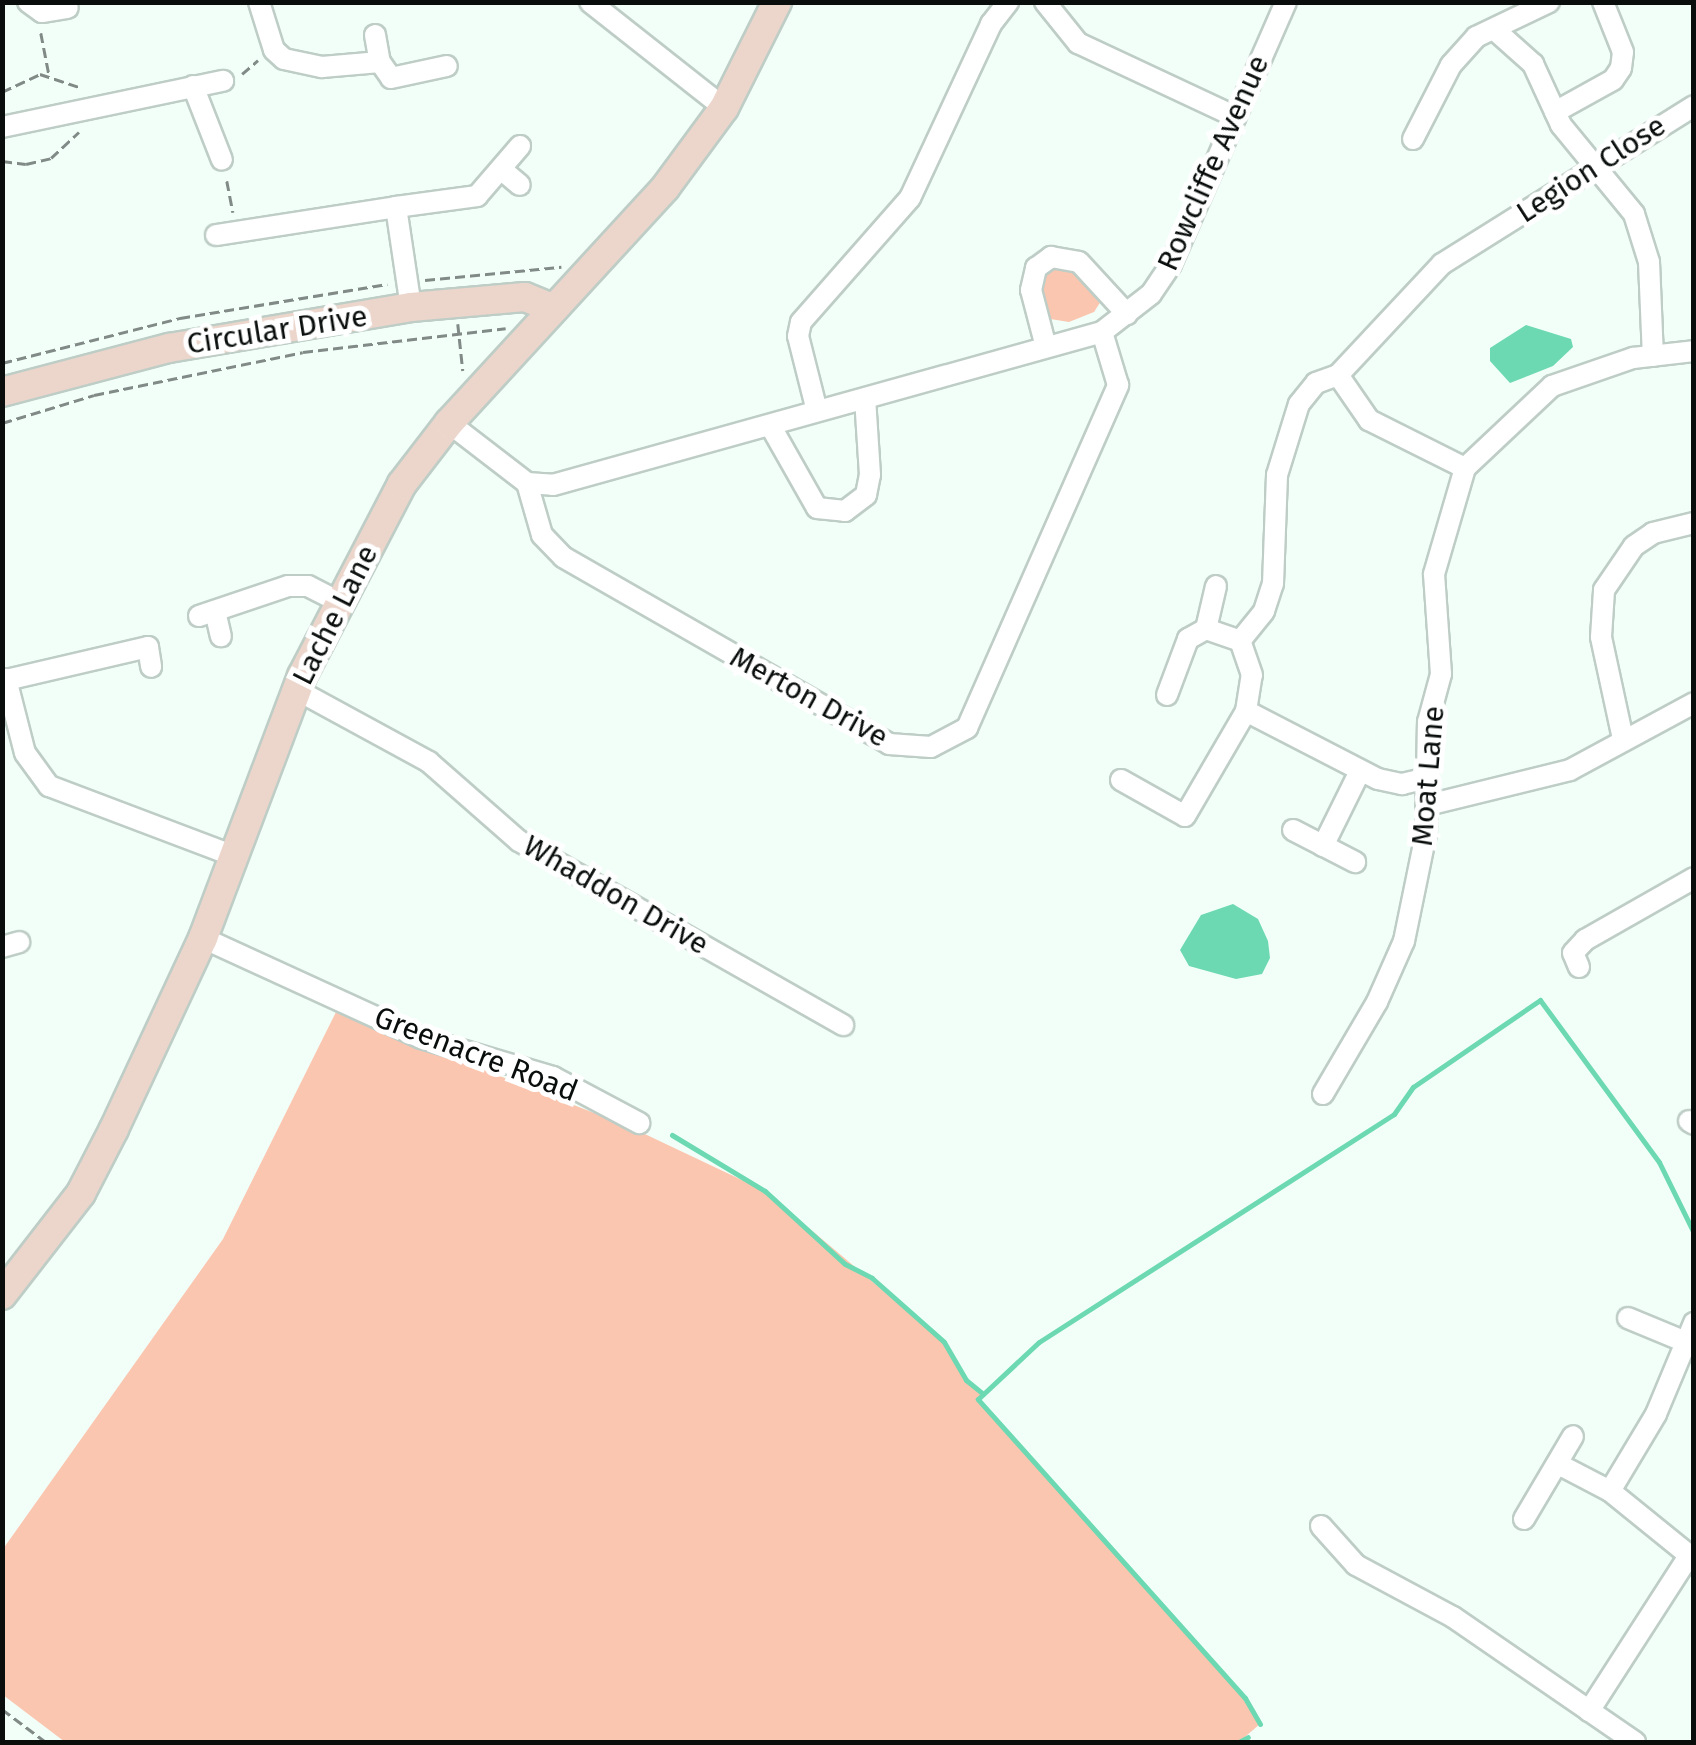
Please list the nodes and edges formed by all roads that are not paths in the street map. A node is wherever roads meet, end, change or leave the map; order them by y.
1 (259, 2) edge
2 (590, 2) edge
3 (776, 2) edge
4 (1008, 2) edge
5 (1045, 2) edge
6 (1286, 2) edge
7 (1549, 2) edge
8 (1603, 2) edge
9 (1496, 31) junction
10 (375, 35) dead end
11 (380, 62) junction
12 (447, 66) dead end
13 (223, 81) road end
14 (193, 86) junction
15 (1694, 106) edge
16 (724, 108) junction
17 (1556, 112) junction
18 (1236, 117) junction
19 (2, 127) edge
20 (1413, 139) dead end
21 (520, 146) dead end
22 (222, 160) road end
23 (1596, 169) junction
24 (502, 170) junction
25 (520, 185) dead end
26 (396, 208) junction
27 (226, 233) road end
28 (412, 307) junction
29 (554, 308) junction
30 (1128, 314) junction
31 (1102, 332) junction
32 (1046, 347) junction
33 (1694, 351) edge
34 (1653, 356) junction
35 (1338, 376) junction
36 (2, 392) edge
37 (865, 398) junction
38 (817, 411) junction
39 (449, 423) junction
40 (770, 425) junction
41 (1465, 468) junction
42 (526, 484) junction
43 (1694, 523) edge
44 (1216, 586) dead end
45 (340, 602) junction
46 (1206, 628) junction
47 (221, 636) dead end
48 (1240, 642) junction
49 (151, 668) dead end
50 (4, 680) edge
51 (297, 690) junction
52 (1167, 695) dead end
53 (1693, 705) edge
54 (1246, 711) junction
55 (1624, 739) junction
56 (1360, 771) junction
57 (1121, 780) dead end
58 (1423, 780) junction
59 (1428, 805) junction
60 (1293, 830) dead end
61 (1324, 846) junction
62 (232, 855) junction
63 (1355, 862) dead end
64 (1694, 878) edge
65 (203, 938) junction
66 (1579, 967) dead end
67 (843, 1025) dead end
68 (1322, 1094) dead end
69 (638, 1123) dead end
70 (11, 1268) edge
71 (2, 1295) edge
72 (1628, 1318) dead end
73 (1690, 1333) edge
74 (1573, 1436) dead end
75 (1560, 1465) junction
76 (1610, 1491) junction
77 (1524, 1520) dead end
78 (1320, 1526) dead end
79 (1691, 1557) edge
80 (1589, 1711) junction
81 (1635, 1742) edge

1 - 11 street
2 - 16 street
3 - 16 street, Lache Lane
4 - 38 street
5 - 18 street
6 - 18 street, Rowcliffe Avenue
7 - 9 street
8 - 17 street
9 - 17 street
9 - 20 street
10 - 11 street
11 - 12 street
13 - 14 street
14 - 19 street
14 - 22 street
15 - 23 street, Legion Close
16 - 29 street, Lache Lane
17 - 23 street
18 - 30 street, Rowcliffe Avenue
21 - 24 street
23 - 34 street
23 - 35 street, Legion Close
24 - 25 street
24 - 26 street
26 - 27 street
26 - 28 street
28 - 29 street, Circular Drive
28 - 36 street, Circular Drive
29 - 39 street, Lache Lane
30 - 31 street, Rowcliffe Avenue
30 - 32 street
31 - 32 street, Rowcliffe Avenue
31 - 42 street, Merton Drive
32 - 37 street, Rowcliffe Avenue
33 - 34 street
34 - 41 street
35 - 41 street
35 - 48 street, Legion Close
37 - 38 street, Rowcliffe Avenue
37 - 40 street
38 - 40 street, Rowcliffe Avenue
39 - 42 street
39 - 45 street, Lache Lane
40 - 42 street, Rowcliffe Avenue
41 - 58 street, Moat Lane
43 - 55 street
44 - 46 street
45 - 47 street
45 - 51 street, Lache Lane
46 - 48 street
46 - 52 street
48 - 54 street
49 - 50 street
50 - 62 street
51 - 62 street, Lache Lane
51 - 67 street, Whaddon Drive
53 - 55 street
54 - 56 street
54 - 57 street
55 - 59 street
56 - 58 street
56 - 61 street
58 - 59 street, Moat Lane
59 - 68 street, Moat Lane
60 - 61 street
61 - 63 street
62 - 65 street, Lache Lane
64 - 66 street
65 - 69 street, Greenacre Road
65 - 70 street, Lache Lane
70 - 71 street, Lache Lane
72 - 73 street
73 - 76 street
74 - 75 street
75 - 76 street
75 - 77 street
76 - 79 street
78 - 80 street
79 - 80 street
80 - 81 street

